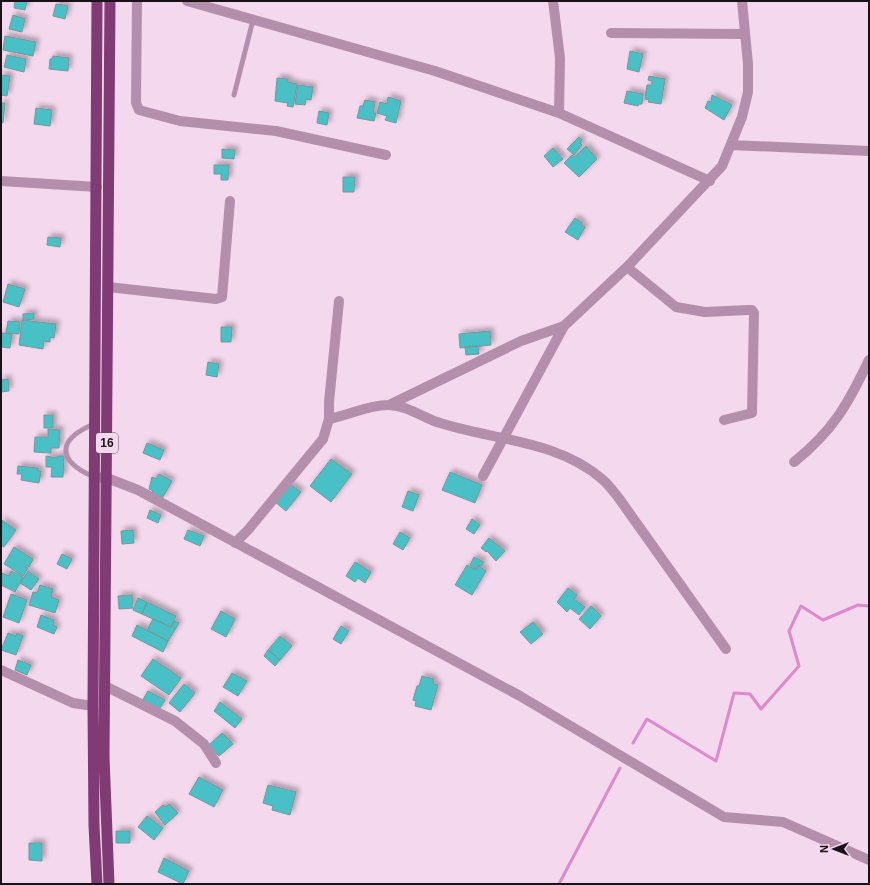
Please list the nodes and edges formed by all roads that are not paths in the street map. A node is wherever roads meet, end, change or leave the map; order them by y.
1 (97, 1) edge
2 (110, 1) edge
3 (137, 1) edge
4 (187, 1) edge
5 (553, 1) edge
6 (742, 1) edge
7 (253, 20) junction
8 (611, 33) dead end
9 (745, 34) junction
10 (234, 95) dead end
11 (559, 113) junction
12 (731, 145) junction
13 (869, 151) edge
14 (386, 155) dead end
15 (710, 181) junction
16 (1, 182) edge
17 (96, 187) junction
18 (230, 201) dead end
19 (627, 267) junction
20 (108, 287) junction
21 (339, 301) dead end
22 (564, 326) junction
23 (869, 360) edge
24 (389, 405) junction
25 (330, 419) junction
26 (724, 420) dead end
27 (95, 424) junction
28 (503, 438) junction
29 (794, 462) dead end
30 (482, 476) dead end
31 (94, 477) junction
32 (107, 478) junction
33 (235, 543) junction
34 (726, 649) dead end
35 (1, 670) edge
36 (105, 686) junction
37 (93, 706) junction
38 (216, 763) dead end
39 (869, 860) edge
40 (97, 884) edge
41 (109, 884) edge

1 - 17 highway, 16
2 - 20 highway, 16
3 - 14 street
4 - 7 street
5 - 11 street
6 - 9 street
7 - 10 lane
7 - 11 street
8 - 9 street
9 - 12 street
11 - 15 street
12 - 13 street
12 - 15 street
15 - 19 street
16 - 17 street
17 - 27 highway, 16
18 - 20 street
19 - 22 street
19 - 26 street
20 - 32 highway, 16
21 - 25 street
22 - 24 street
22 - 28 street
23 - 29 street
24 - 25 street
24 - 28 street
25 - 33 street
27 - 31 highway, 16
27 - 31 lane
28 - 30 street
28 - 34 street
31 - 32 street
31 - 37 highway, 16
32 - 33 street
32 - 36 highway, 16
33 - 39 street
35 - 37 street
36 - 38 street
36 - 41 highway, 16
37 - 40 highway, 16

